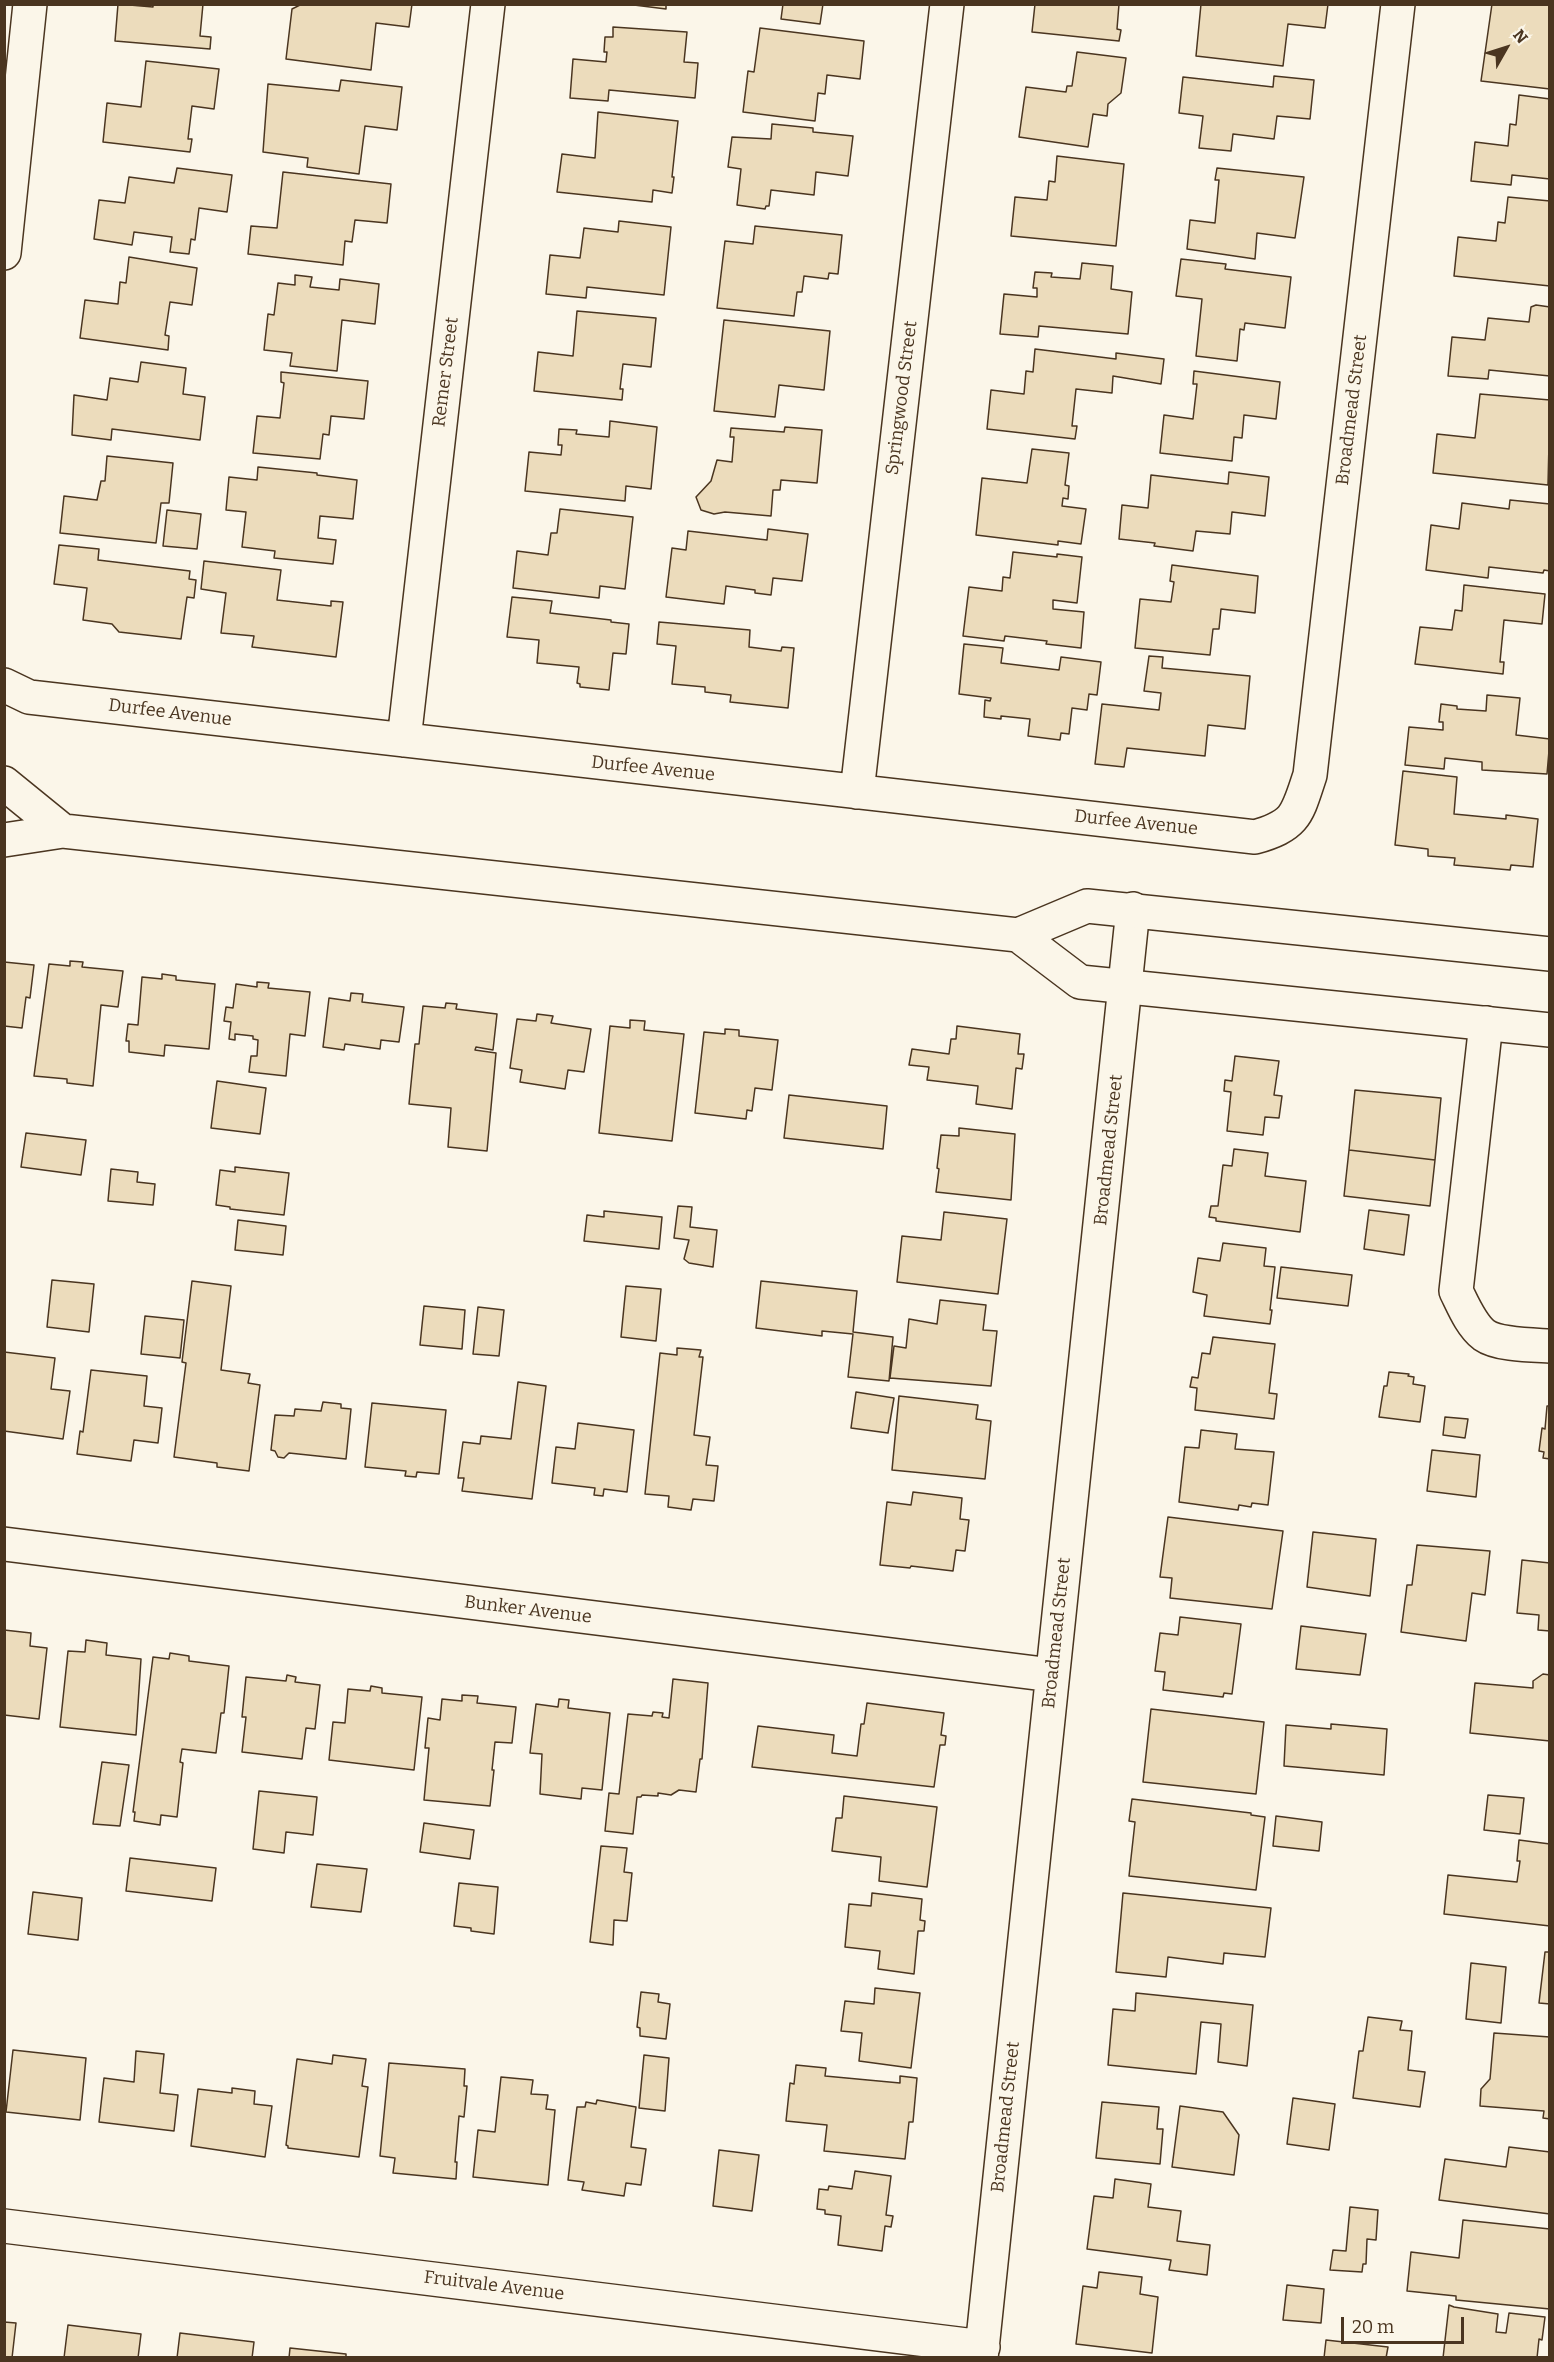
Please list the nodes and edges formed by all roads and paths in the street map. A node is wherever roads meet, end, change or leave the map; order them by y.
1 (30, 4) edge
2 (488, 4) edge
3 (947, 4) edge
4 (1398, 4) edge
5 (4, 253) edge
6 (4, 685) edge
7 (404, 740) junction
8 (4, 783) edge
9 (857, 792) junction
10 (1297, 814) joint
11 (63, 831) junction
12 (4, 840) edge
13 (1133, 909) junction
14 (1018, 935) junction
15 (1550, 954) edge
16 (1126, 987) junction
17 (1486, 1023) junction
18 (1550, 1030) edge
19 (1550, 1346) edge
20 (4, 1544) edge
21 (1052, 1675) junction
22 (4, 2226) edge
23 (982, 2352) edge

1 - 5 street
2 - 7 street, Remer Street
3 - 9 street, Springwood Street
4 - 10 street, Broadmead Street
6 - 7 street, Durfee Avenue
7 - 9 street, Durfee Avenue
8 - 11 street
9 - 10 street, Durfee Avenue
11 - 12 street
11 - 14 street
13 - 14 street
13 - 15 street
13 - 16 street, Broadmead Street
14 - 16 street
16 - 17 street
16 - 21 street, Broadmead Street
17 - 18 street
17 - 19 street
20 - 21 street, Bunker Avenue
21 - 23 street, Broadmead Street
22 - 23 street, Fruitvale Avenue

